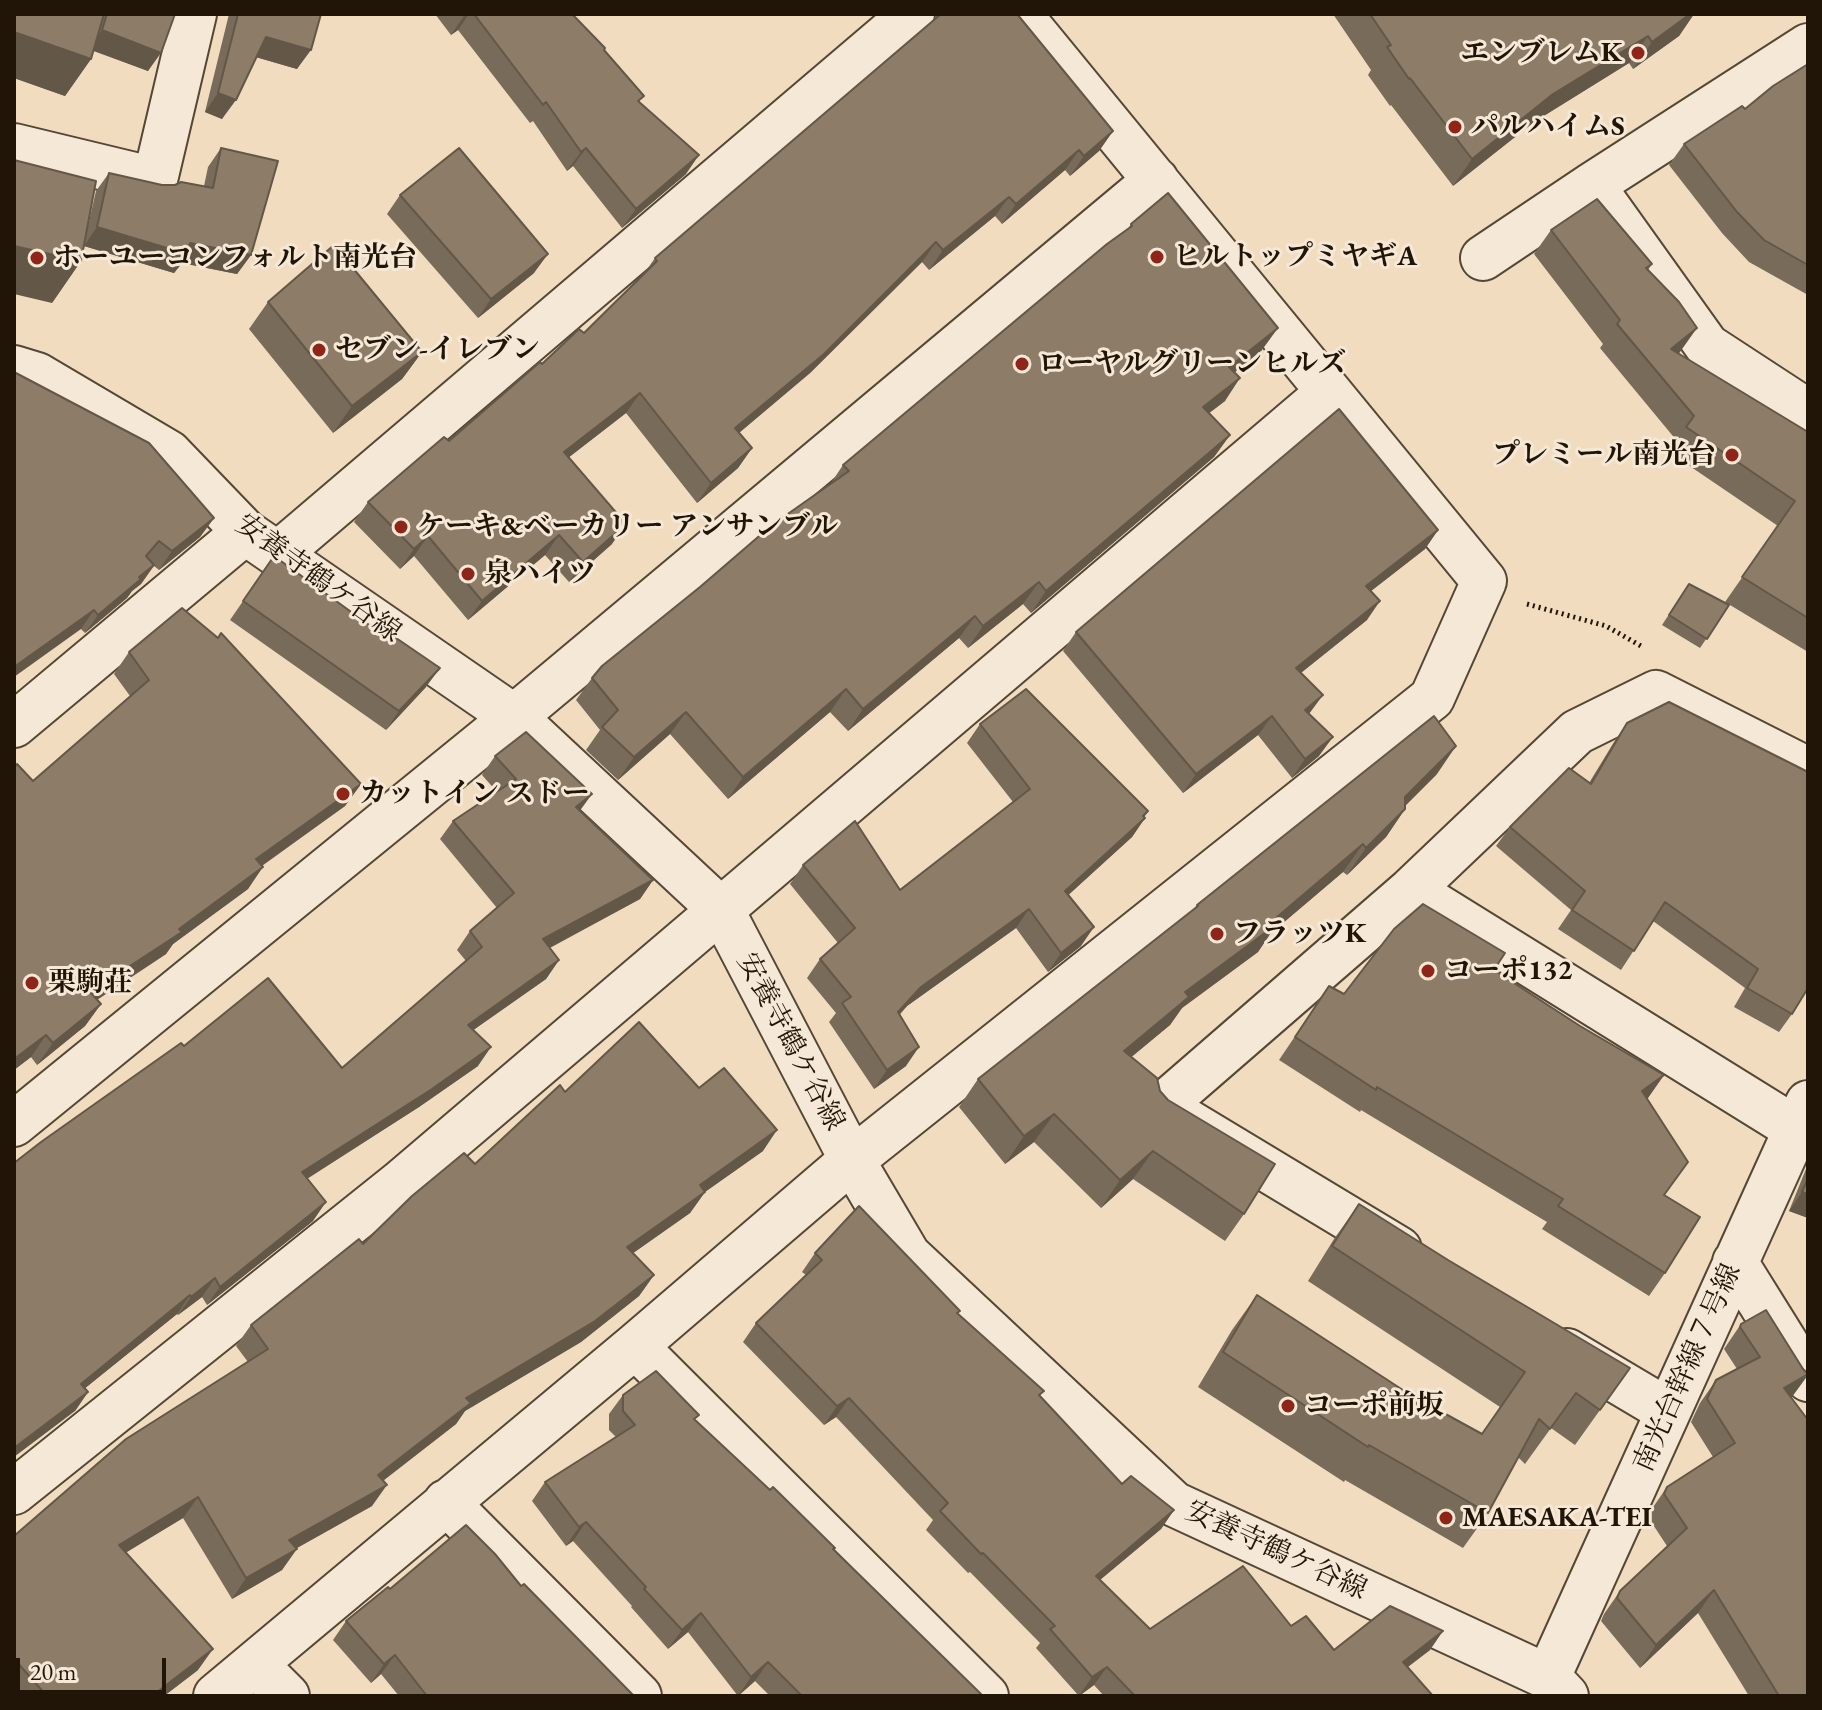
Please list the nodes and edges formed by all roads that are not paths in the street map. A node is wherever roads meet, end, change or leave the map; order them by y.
1 (194, 14) edge
2 (912, 14) edge
3 (1019, 14) edge
4 (1808, 46) edge
5 (14, 146) edge
6 (1156, 180) junction
7 (1592, 185) junction
8 (1483, 258) dead end
9 (14, 368) edge
10 (1329, 392) junction
11 (1808, 412) edge
12 (262, 543) junction
13 (514, 717) junction
14 (14, 725) edge
15 (1808, 770) edge
16 (1411, 890) junction
17 (722, 911) junction
18 (14, 1124) edge
19 (1800, 1131) edge
20 (852, 1160) junction
21 (1735, 1262) junction
22 (1435, 1271) edge
23 (1531, 1329) edge
24 (635, 1346) junction
25 (1808, 1379) edge
26 (1668, 1411) junction
27 (14, 1492) edge
28 (446, 1502) junction
29 (255, 1664) junction
30 (1557, 1687) edge
31 (216, 1696) edge
32 (287, 1696) edge
33 (639, 1696) edge
34 (986, 1696) edge

1 - 5 street
2 - 12 street
3 - 6 street
4 - 7 street
6 - 10 street
6 - 13 street
7 - 8 street
7 - 11 street
9 - 12 street, 安養寺鶴ケ谷線
10 - 17 street
10 - 20 street
12 - 13 street, 安養寺鶴ケ谷線
12 - 14 street
13 - 17 street, 安養寺鶴ケ谷線
13 - 18 street
15 - 16 street
16 - 19 street
16 - 22 street
17 - 20 street, 安養寺鶴ケ谷線
17 - 27 street
19 - 21 street, 南光台幹線７号線
20 - 24 street
20 - 30 street, 安養寺鶴ケ谷線
21 - 25 street
21 - 26 street, 南光台幹線７号線
23 - 26 street
24 - 28 street
24 - 34 street
26 - 30 street, 南光台幹線７号線
28 - 29 street
28 - 33 street
29 - 31 street
29 - 32 street

